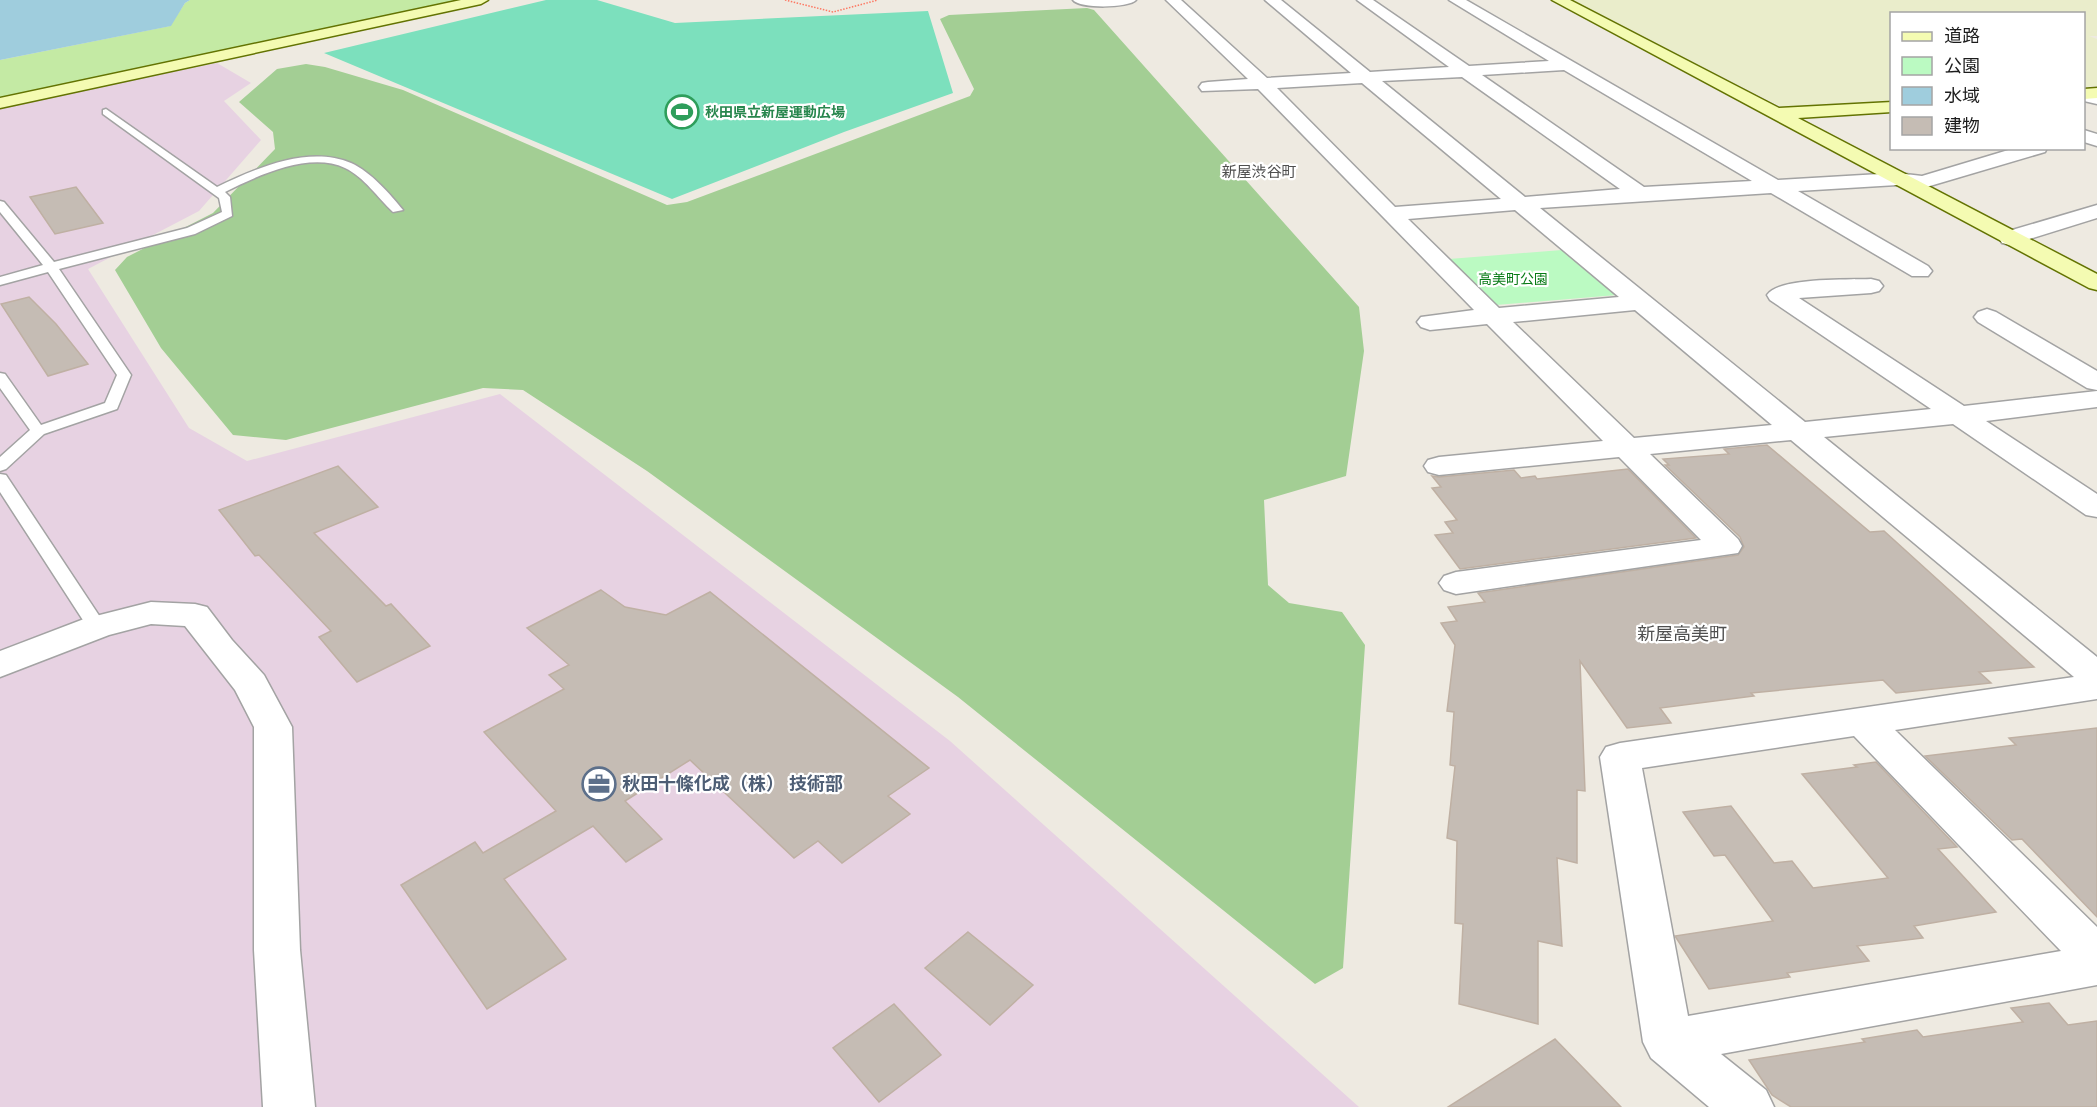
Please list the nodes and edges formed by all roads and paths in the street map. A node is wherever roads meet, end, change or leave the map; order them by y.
1 (481, 0) edge
2 (785, 0) edge
3 (878, 0) edge
4 (1080, 0) edge
5 (1129, 0) edge
6 (1173, 0) edge
7 (1272, 0) edge
8 (1364, 0) edge
9 (1456, 0) edge
10 (1559, 0) edge
11 (1570, 65) junction
12 (1465, 71) junction
13 (1366, 77) junction
14 (1262, 83) junction
15 (1208, 87) dead end
16 (0, 103) edge
17 (1886, 110) edge
18 (106, 112) dead end
19 (1777, 114) junction
20 (1990, 150) edge
21 (2032, 150) edge
22 (2010, 158) junction
23 (1897, 179) junction
24 (1773, 186) junction
25 (216, 192) junction
26 (1641, 194) junction
27 (0, 204) edge
28 (1520, 204) junction
29 (397, 210) dead end
30 (2097, 211) edge
31 (1389, 214) junction
32 (2010, 238) junction
33 (51, 267) junction
34 (1920, 271) dead end
35 (0, 281) edge
36 (2097, 283) edge
37 (1871, 285) dead end
38 (1640, 302) junction
39 (1492, 316) junction
40 (1988, 317) dead end
41 (1430, 322) dead end
42 (0, 376) edge
43 (2097, 382) edge
44 (2097, 399) edge
45 (1962, 415) junction
46 (1796, 430) junction
47 (38, 431) junction
48 (1626, 447) junction
49 (0, 466) edge
50 (1439, 466) dead end
51 (0, 479) edge
52 (2097, 507) edge
53 (1456, 583) dead end
54 (97, 627) junction
55 (0, 665) edge
56 (2097, 676) edge
57 (2097, 686) edge
58 (1863, 721) junction
59 (2097, 957) edge
60 (2097, 964) edge
61 (1668, 1042) junction
62 (289, 1107) edge
63 (1748, 1107) edge

1 - 16 street
2 - 3 path
4 - 5 street
6 - 14 street
7 - 13 street
8 - 12 street
9 - 11 street
10 - 19 street
11 - 12 street
11 - 24 street
12 - 13 street
12 - 26 street
13 - 14 street
13 - 28 street
14 - 15 street
14 - 31 street
17 - 19 street
18 - 25 lane
19 - 23 street
20 - 22 street
21 - 22 street
22 - 23 street
23 - 24 street
23 - 32 street
24 - 26 street
24 - 34 street
25 - 29 lane
25 - 33 lane
26 - 28 street
27 - 33 lane
28 - 31 street
28 - 38 street
30 - 32 street
31 - 39 street
32 - 36 street
33 - 35 lane
33 - 47 lane
37 - 45 street
38 - 39 street
38 - 46 street
39 - 41 street
39 - 48 street
40 - 43 street
42 - 47 lane
44 - 45 street
45 - 46 street
45 - 52 street
46 - 48 street
46 - 56 street
47 - 49 lane
48 - 50 street
48 - 53 street
51 - 54 lane
54 - 55 street
54 - 62 street
57 - 58 street
58 - 59 street
58 - 61 street
60 - 61 street
61 - 63 street

